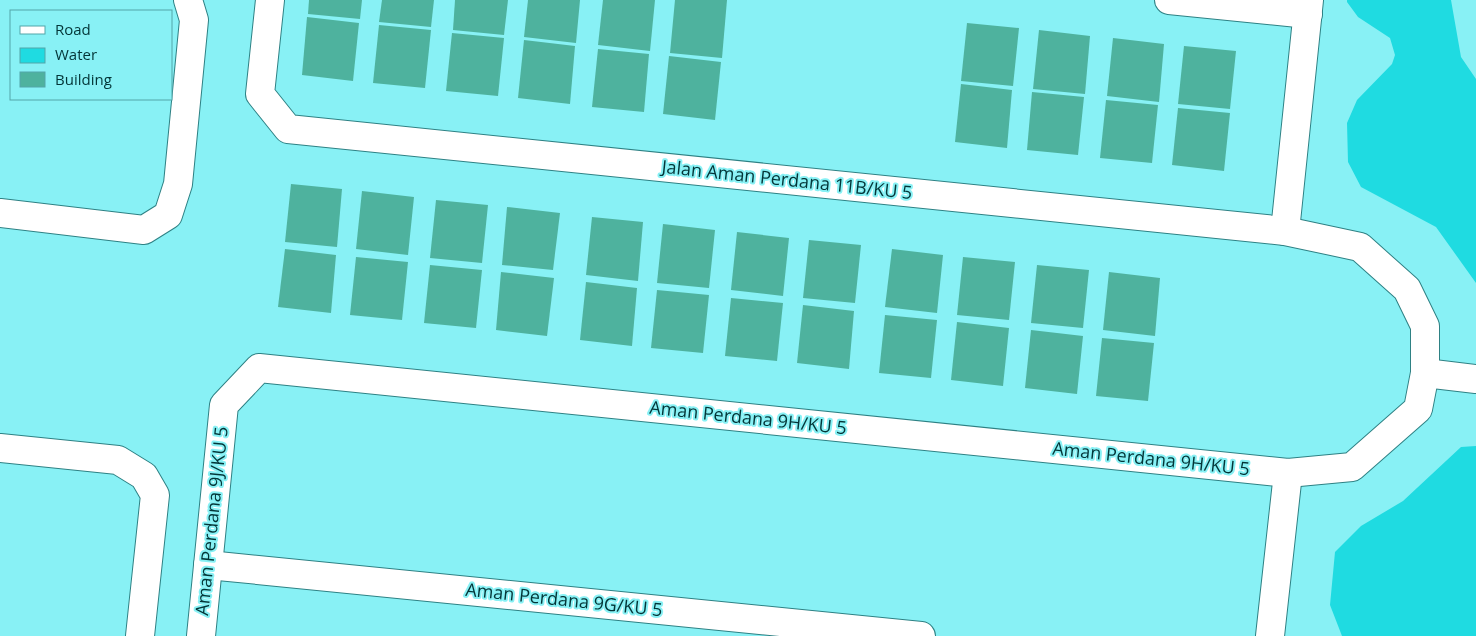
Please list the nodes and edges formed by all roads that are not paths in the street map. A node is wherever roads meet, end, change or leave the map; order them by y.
1 (188, 0) edge
2 (270, 0) edge
3 (1169, 0) edge
4 (1309, 7) edge
5 (0, 213) edge
6 (1285, 232) junction
7 (1425, 373) junction
8 (1476, 379) edge
9 (224, 406) joint
10 (0, 448) edge
11 (1288, 473) junction
12 (208, 565) junction
13 (140, 636) edge
14 (201, 636) edge
15 (921, 636) edge
16 (1270, 636) edge

1 - 5 street
2 - 6 street, Jalan Aman Perdana 11B/KU 5
3 - 4 street
4 - 6 street
6 - 7 street, Jalan Aman Perdana 11B/KU 5
7 - 8 street
7 - 11 street, Jalan Aman Perdana 11B/KU 5
9 - 11 street, Aman Perdana 9H/KU 5
9 - 12 street, Aman Perdana 9J/KU 5
10 - 13 street
11 - 16 street
12 - 14 street, Aman Perdana 9J/KU 5
12 - 15 street, Aman Perdana 9G/KU 5

